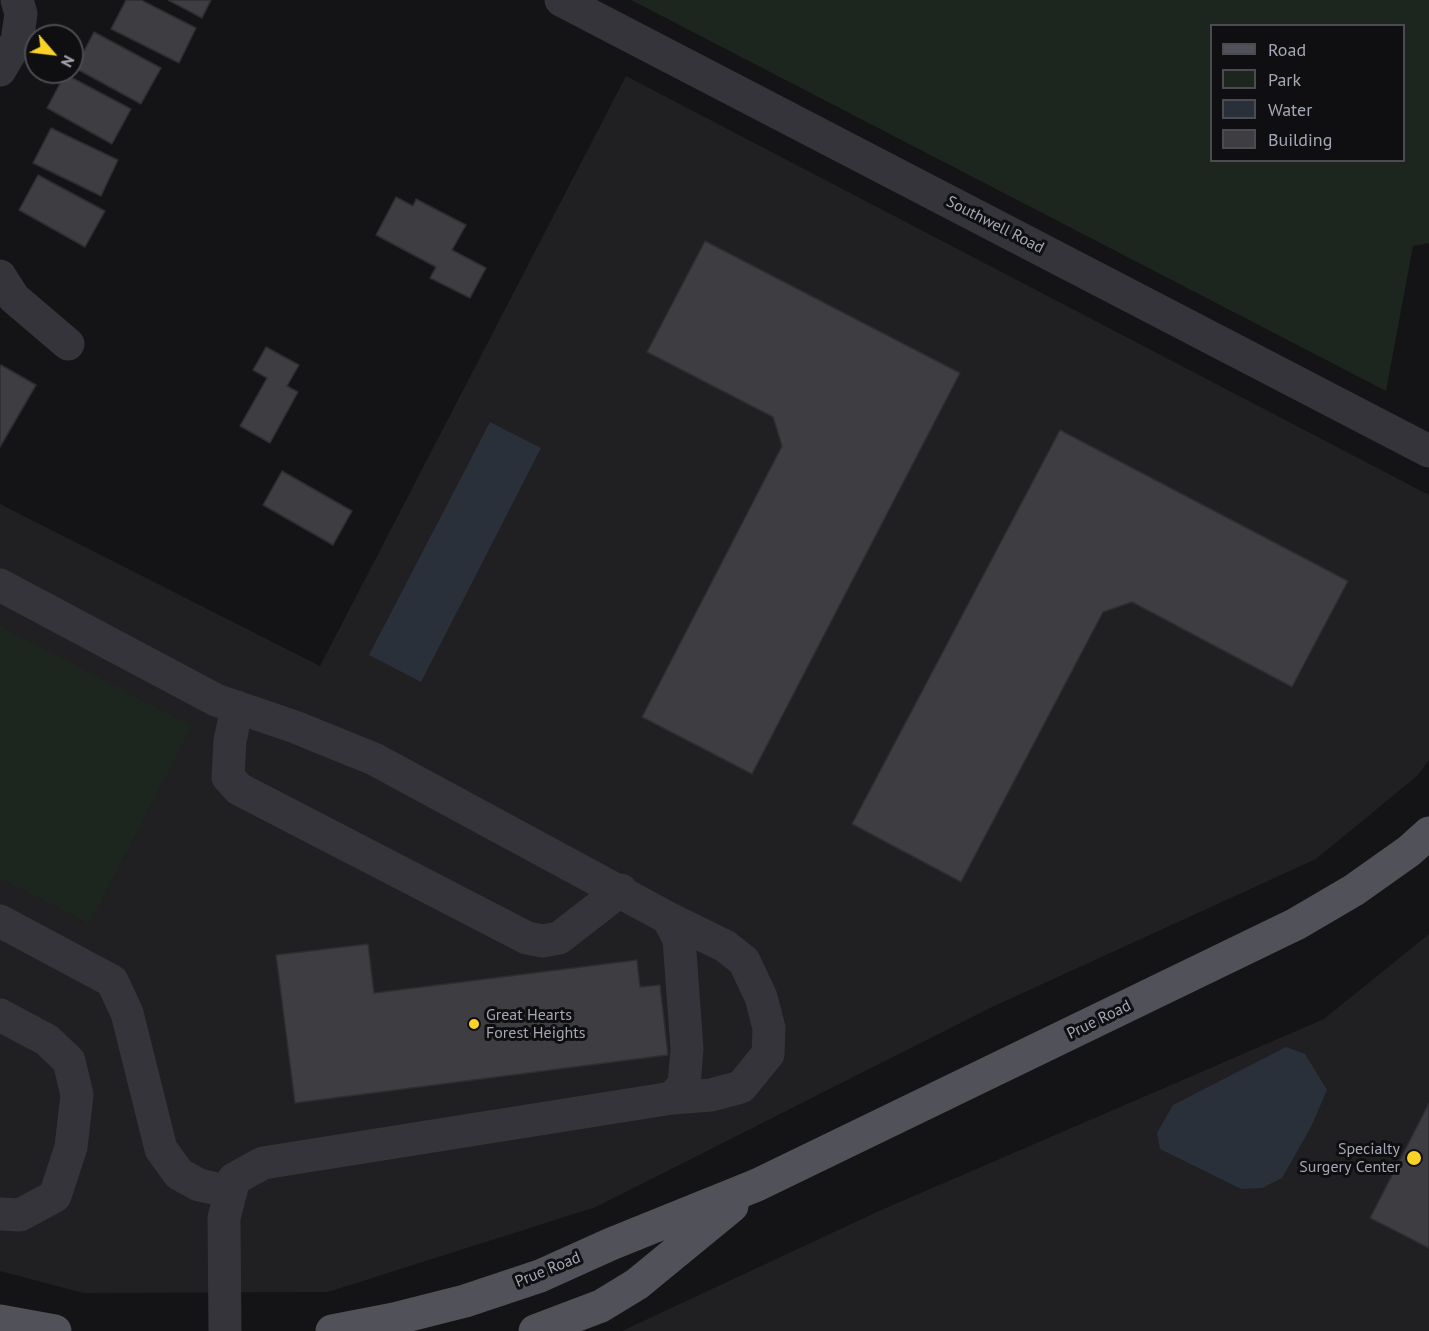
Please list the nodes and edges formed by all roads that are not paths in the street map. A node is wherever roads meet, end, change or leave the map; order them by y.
1 (17, 0) edge
2 (561, 0) edge
3 (0, 70) edge
4 (0, 276) edge
5 (68, 344) dead end
6 (1429, 451) edge
7 (0, 585) edge
8 (237, 707) junction
9 (1429, 833) edge
10 (621, 890) junction
11 (668, 918) junction
12 (0, 921) edge
13 (0, 1015) edge
14 (672, 1098) junction
15 (757, 1185) junction
16 (231, 1192) junction
17 (0, 1214) edge
18 (0, 1321) edge
19 (55, 1331) edge
20 (225, 1331) edge
21 (332, 1331) edge
22 (535, 1331) edge

1 - 3 street
2 - 6 street, Southwell Road
4 - 5 street
7 - 8 street
8 - 10 street
8 - 10 street
9 - 15 main road, Prue Road
10 - 11 street
11 - 14 street
11 - 14 street
12 - 16 street
13 - 17 street
14 - 16 street
15 - 21 main road, Prue Road
15 - 22 main road, Prue Road
16 - 20 street
18 - 19 main road

